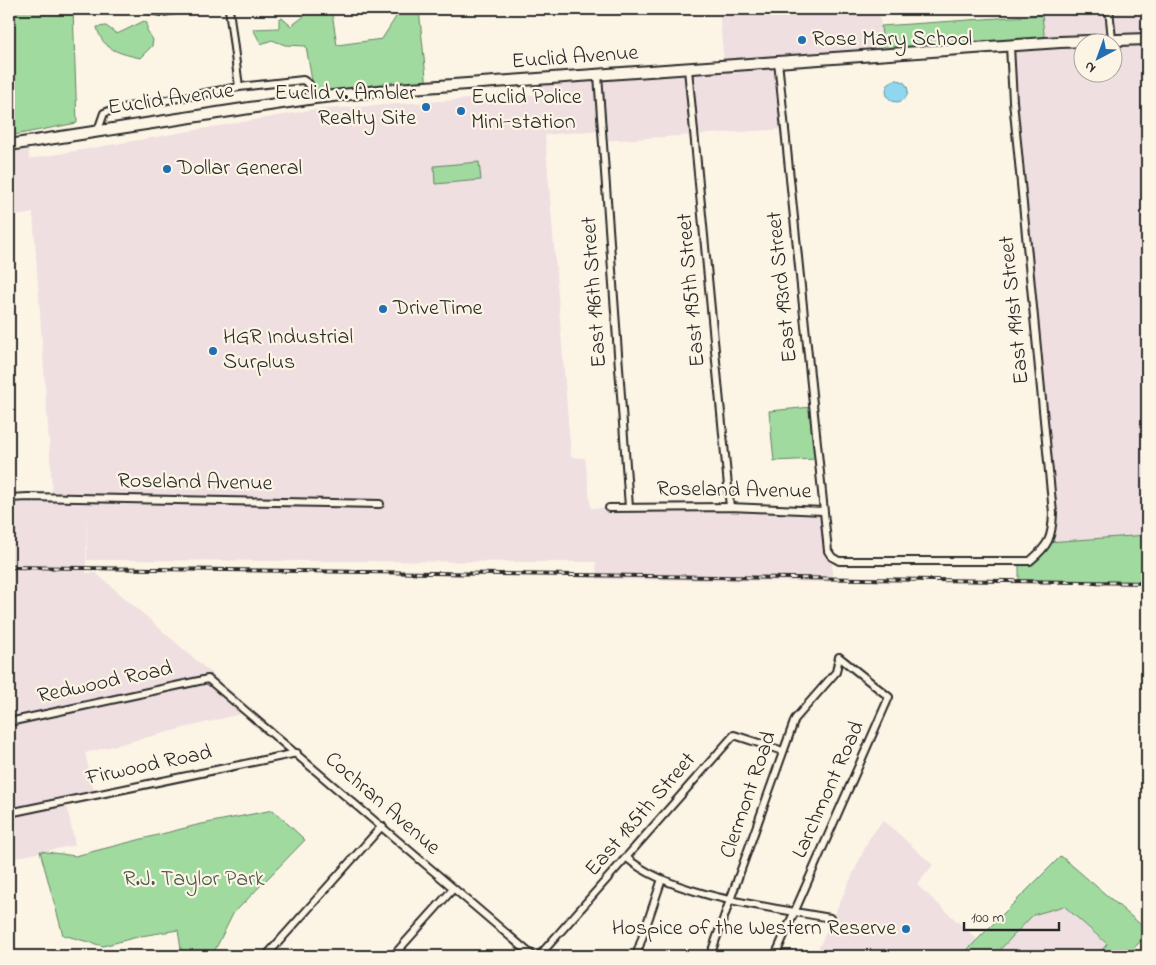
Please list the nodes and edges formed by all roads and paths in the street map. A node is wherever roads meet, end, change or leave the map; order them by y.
1 (141, 9) edge
2 (183, 9) edge
3 (229, 9) edge
4 (1109, 9) edge
5 (1111, 32) edge
6 (1124, 39) edge
7 (1147, 39) edge
8 (1074, 42) edge
9 (1010, 46) junction
10 (778, 61) junction
11 (688, 69) junction
12 (598, 75) junction
13 (239, 87) junction
14 (315, 98) junction
15 (98, 130) junction
16 (9, 144) edge
17 (9, 498) edge
18 (380, 504) dead end
19 (629, 507) junction
20 (730, 507) junction
21 (609, 508) dead end
22 (823, 510) junction
23 (1030, 561) joint
24 (839, 657) joint
25 (208, 679) joint
26 (9, 722) edge
27 (783, 751) junction
28 (297, 753) junction
29 (9, 813) edge
30 (382, 826) junction
31 (627, 858) junction
32 (662, 879) junction
33 (454, 889) junction
34 (731, 899) junction
35 (795, 911) junction
36 (830, 918) dead end
37 (266, 956) edge
38 (393, 956) edge
39 (533, 956) edge
40 (539, 956) edge
41 (636, 956) edge
42 (710, 956) edge
43 (775, 956) edge

1 - 2 street
3 - 13 street
4 - 5 street
6 - 7 main road, Euclid Avenue
8 - 9 main road, Euclid Avenue
9 - 10 main road, Euclid Avenue
9 - 23 street, East 191st Street
10 - 11 main road, Euclid Avenue
10 - 22 street, East 193rd Street
11 - 12 main road, Euclid Avenue
11 - 20 street, East 195th Street
12 - 14 main road, Euclid Avenue
12 - 19 street, East 196th Street
13 - 14 street
13 - 15 street
14 - 15 main road, Euclid Avenue
15 - 16 main road, Euclid Avenue
17 - 18 street, Roseland Avenue
19 - 20 street, Roseland Avenue
19 - 21 street, Roseland Avenue
20 - 22 street, Roseland Avenue
22 - 23 street, Roseland Avenue
24 - 27 street, Clermont Road
24 - 35 street, Larchmont Road
25 - 26 street, Redwood Road
25 - 28 street, Cochran Avenue
27 - 31 street, East 185th Street
27 - 34 street, Clermont Road
28 - 29 street, Firwood Road
28 - 30 street, Cochran Avenue
30 - 33 street, Cochran Avenue
30 - 37 street
31 - 32 street
31 - 40 street, East 185th Street
32 - 34 street
32 - 41 street
33 - 38 street
33 - 39 street, Cochran Avenue
34 - 35 street
34 - 42 street, Clermont Road
35 - 36 street
35 - 43 street, Larchmont Road

